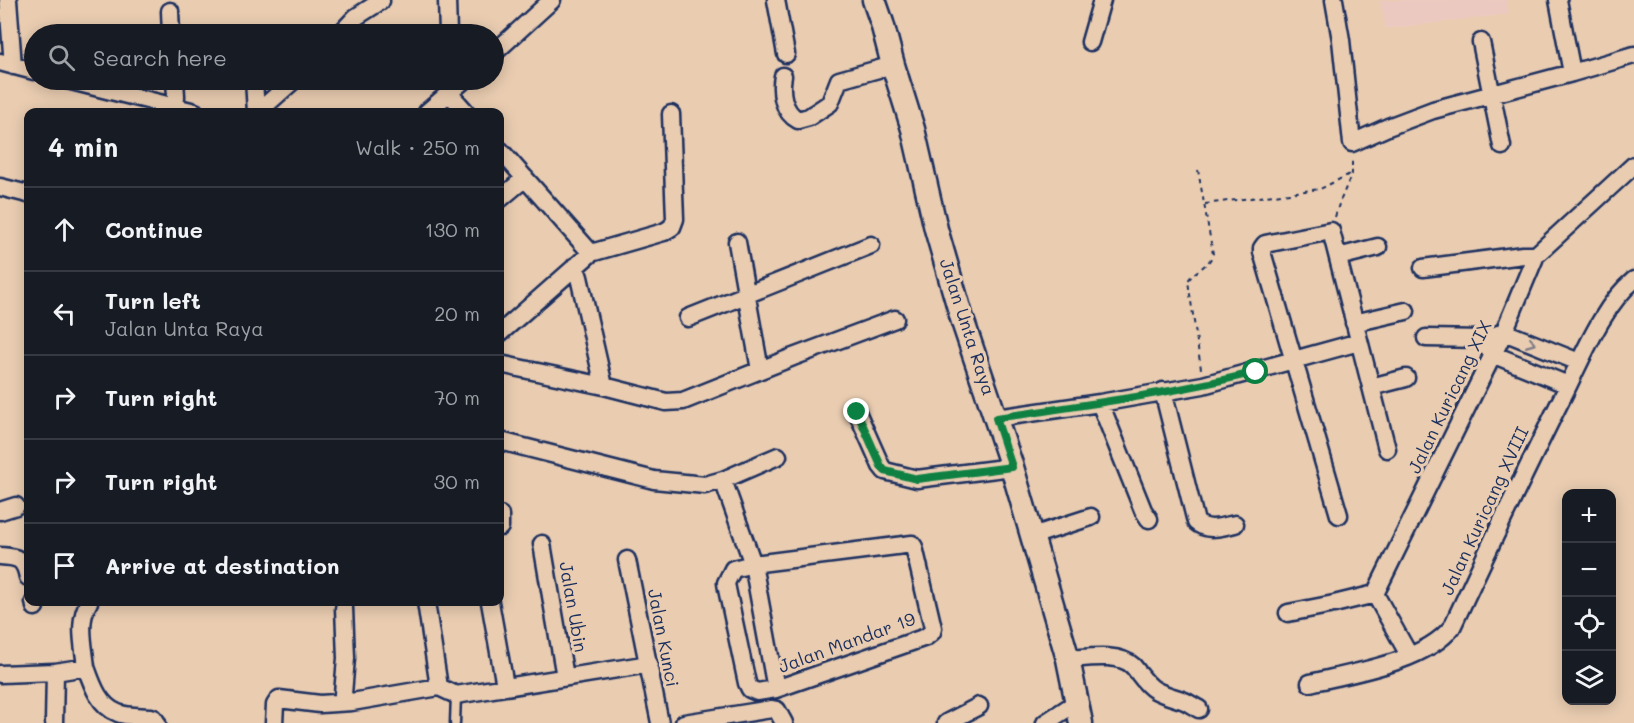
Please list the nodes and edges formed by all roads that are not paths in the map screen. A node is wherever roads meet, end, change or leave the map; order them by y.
1 (8, 0) edge
2 (355, 0) edge
3 (447, 0) edge
4 (552, 0) edge
5 (776, 0) edge
6 (874, 0) edge
7 (1102, 0) edge
8 (1334, 0) edge
9 (1558, 0) edge
10 (381, 1) edge
11 (170, 11) dead end
12 (356, 17) junction
13 (171, 24) edge
14 (349, 24) edge
15 (448, 24) edge
16 (1090, 42) dead end
17 (1481, 42) dead end
18 (504, 44) edge
19 (786, 54) dead end
20 (1634, 55) edge
21 (7, 64) edge
22 (893, 64) junction
23 (24, 68) edge
24 (1572, 73) junction
25 (783, 76) dead end
26 (103, 90) edge
27 (175, 90) edge
28 (255, 90) edge
29 (282, 90) edge
30 (446, 90) edge
31 (452, 90) edge
32 (1492, 94) junction
33 (168, 108) edge
34 (175, 108) edge
35 (257, 108) edge
36 (262, 108) edge
37 (430, 108) edge
38 (463, 108) edge
39 (671, 114) dead end
40 (1502, 146) dead end
41 (504, 154) edge
42 (1634, 165) edge
43 (525, 178) junction
44 (0, 187) edge
45 (24, 193) edge
46 (504, 196) edge
47 (737, 242) dead end
48 (871, 245) dead end
49 (1378, 247) dead end
50 (591, 253) junction
51 (1536, 255) junction
52 (1338, 257) junction
53 (575, 266) junction
54 (1423, 268) dead end
55 (1634, 280) edge
56 (747, 295) junction
57 (1406, 311) dead end
58 (688, 318) dead end
59 (895, 319) dead end
60 (1354, 323) junction
61 (504, 329) edge
62 (1504, 332) junction
63 (1426, 338) dead end
64 (1483, 339) junction
65 (1359, 342) junction
66 (1492, 354) junction
67 (1293, 361) junction
68 (1579, 362) junction
69 (504, 365) edge
70 (760, 370) junction
71 (1406, 378) dead end
72 (1568, 385) junction
73 (604, 386) junction
74 (1371, 387) junction
75 (1162, 391) junction
76 (1100, 403) junction
77 (857, 412) dead end
78 (996, 418) junction
79 (504, 442) edge
80 (1387, 449) dead end
81 (778, 456) dead end
82 (1012, 467) junction
83 (723, 480) junction
84 (1339, 515) dead end
85 (1092, 517) dead end
86 (1149, 519) dead end
87 (1234, 524) dead end
88 (1032, 536) junction
89 (542, 544) dead end
90 (0, 556) edge
91 (627, 560) dead end
92 (753, 564) junction
93 (24, 567) edge
94 (1375, 594) junction
95 (87, 606) edge
96 (427, 606) edge
97 (491, 606) edge
98 (344, 608) dead end
99 (1288, 614) dead end
100 (1410, 655) junction
101 (1068, 659) junction
102 (649, 664) junction
103 (86, 668) junction
104 (55, 672) junction
105 (0, 674) edge
106 (565, 676) junction
107 (1310, 683) dead end
108 (505, 686) junction
109 (439, 687) junction
110 (776, 689) junction
111 (456, 695) junction
112 (352, 702) junction
113 (979, 706) dead end
114 (1199, 709) dead end
115 (1079, 713) edge
116 (54, 723) edge
117 (157, 723) edge
118 (274, 723) edge
119 (454, 723) edge
120 (660, 723) edge
121 (684, 723) edge
122 (784, 723) edge
123 (946, 723) edge
124 (1044, 723) edge

1 - 21 street
2 - 12 street
3 - 15 street
4 - 18 street
5 - 19 street
6 - 22 street, Jalan Unta Raya
7 - 16 street
8 - 32 street
9 - 24 street
10 - 12 street
11 - 13 street
12 - 14 street
17 - 32 street
20 - 24 street
21 - 23 street
22 - 25 street
22 - 78 street, Jalan Unta Raya
24 - 32 street
26 - 33 street
27 - 34 street
28 - 35 street
29 - 36 street
30 - 37 street
31 - 38 street
32 - 40 street
39 - 50 street
41 - 43 street
42 - 51 street, Jalan Kuricang XIX
43 - 46 street
43 - 50 street
44 - 45 street
47 - 56 street
48 - 56 street
49 - 52 street
50 - 53 street
51 - 54 street
51 - 62 street, Jalan Kuricang XIX
52 - 60 street
52 - 67 street
53 - 61 street
53 - 73 street
55 - 68 street, Jalan Kuricang XVIII
56 - 58 street
56 - 70 street
57 - 60 street
59 - 70 street
60 - 65 street
62 - 64 street
62 - 66 street, Jalan Kuricang XIX
62 -> 68 street
63 - 64 street
64 - 66 street
65 - 67 street
65 - 74 street
66 - 72 street
66 - 94 street, Jalan Kuricang XIX
67 - 75 street
67 - 84 street
68 - 72 street, Jalan Kuricang XVIII
69 - 73 street
70 - 73 street
71 - 74 street
72 - 100 street, Jalan Kuricang XVIII
74 - 80 street
75 - 76 street
75 - 87 street
76 - 78 street
76 - 86 street
77 - 82 street
78 - 82 street, Jalan Unta Raya
79 - 83 street
81 - 83 street
82 - 88 street, Jalan Unta Raya
83 - 92 street, Jalan Mandar 19
85 - 88 street
88 - 101 street, Jalan Unta Raya
89 - 106 street, Jalan Ubin
90 - 93 street
91 - 102 street, Jalan Kunci
92 - 110 street, Jalan Mandar 19
92 - 110 street, Jalan Mandar 19
92 - 110 street, Jalan Mandar 19
94 - 99 street
94 - 100 street
95 - 103 street
96 - 109 street
97 - 108 street
98 - 112 street
100 - 107 street, Jalan Kuricang XVIII
101 - 114 street
101 - 115 street, Jalan Unta Raya
102 - 106 street
102 - 120 street, Jalan Kunci
103 - 104 street
103 - 117 street
104 - 105 street
104 - 116 street
106 - 108 street
108 - 111 street
109 - 111 street
109 - 112 street
111 - 119 lane
112 - 118 street
113 - 123 street
115 - 124 street
121 - 122 street

